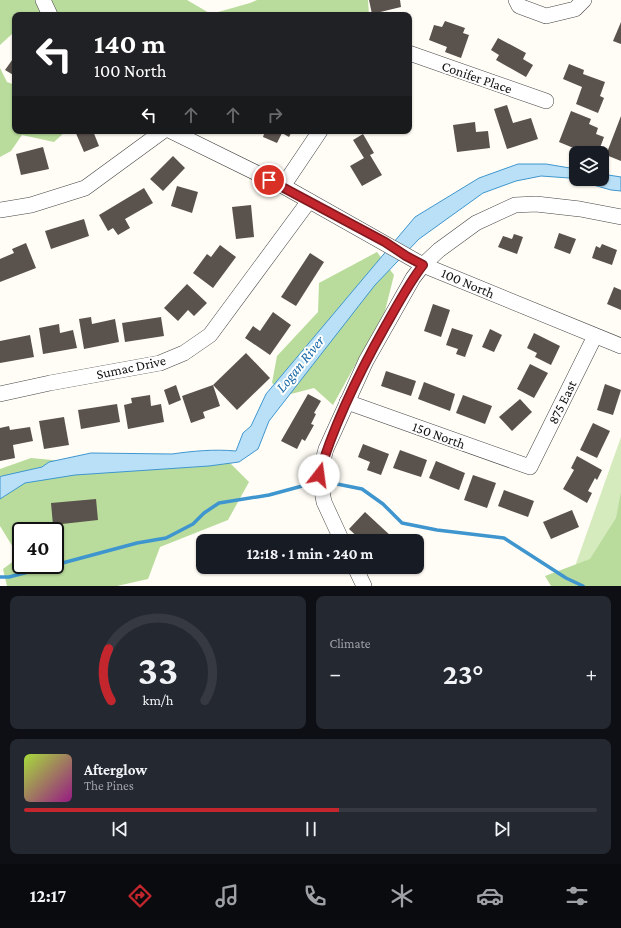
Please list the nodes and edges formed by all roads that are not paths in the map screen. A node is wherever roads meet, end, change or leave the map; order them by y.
1 (43, 0) edge
2 (516, 0) edge
3 (584, 0) edge
4 (49, 12) edge
5 (412, 54) edge
6 (546, 101) dead end
7 (159, 134) edge
8 (177, 134) edge
9 (318, 134) edge
10 (283, 186) junction
11 (309, 201) junction
12 (0, 210) edge
13 (621, 217) edge
14 (423, 265) junction
15 (595, 336) junction
16 (621, 346) edge
17 (0, 394) edge
18 (347, 402) junction
19 (530, 468) joint
20 (339, 534) edge
21 (358, 574) edge
22 (364, 586) edge

1 - 4 street
2 - 3 street
5 - 6 street, Conifer Place
7 - 12 street
8 - 10 street, 100 North
9 - 10 street
10 - 11 street, 100 North
11 - 14 street, 100 North
11 - 17 street, Sumac Drive
13 - 14 street
14 - 15 street, 100 North
14 - 18 street
15 - 16 street, 100 North
15 - 19 street, 875 East
18 - 19 street, 150 North
18 - 20 street
21 - 22 street

